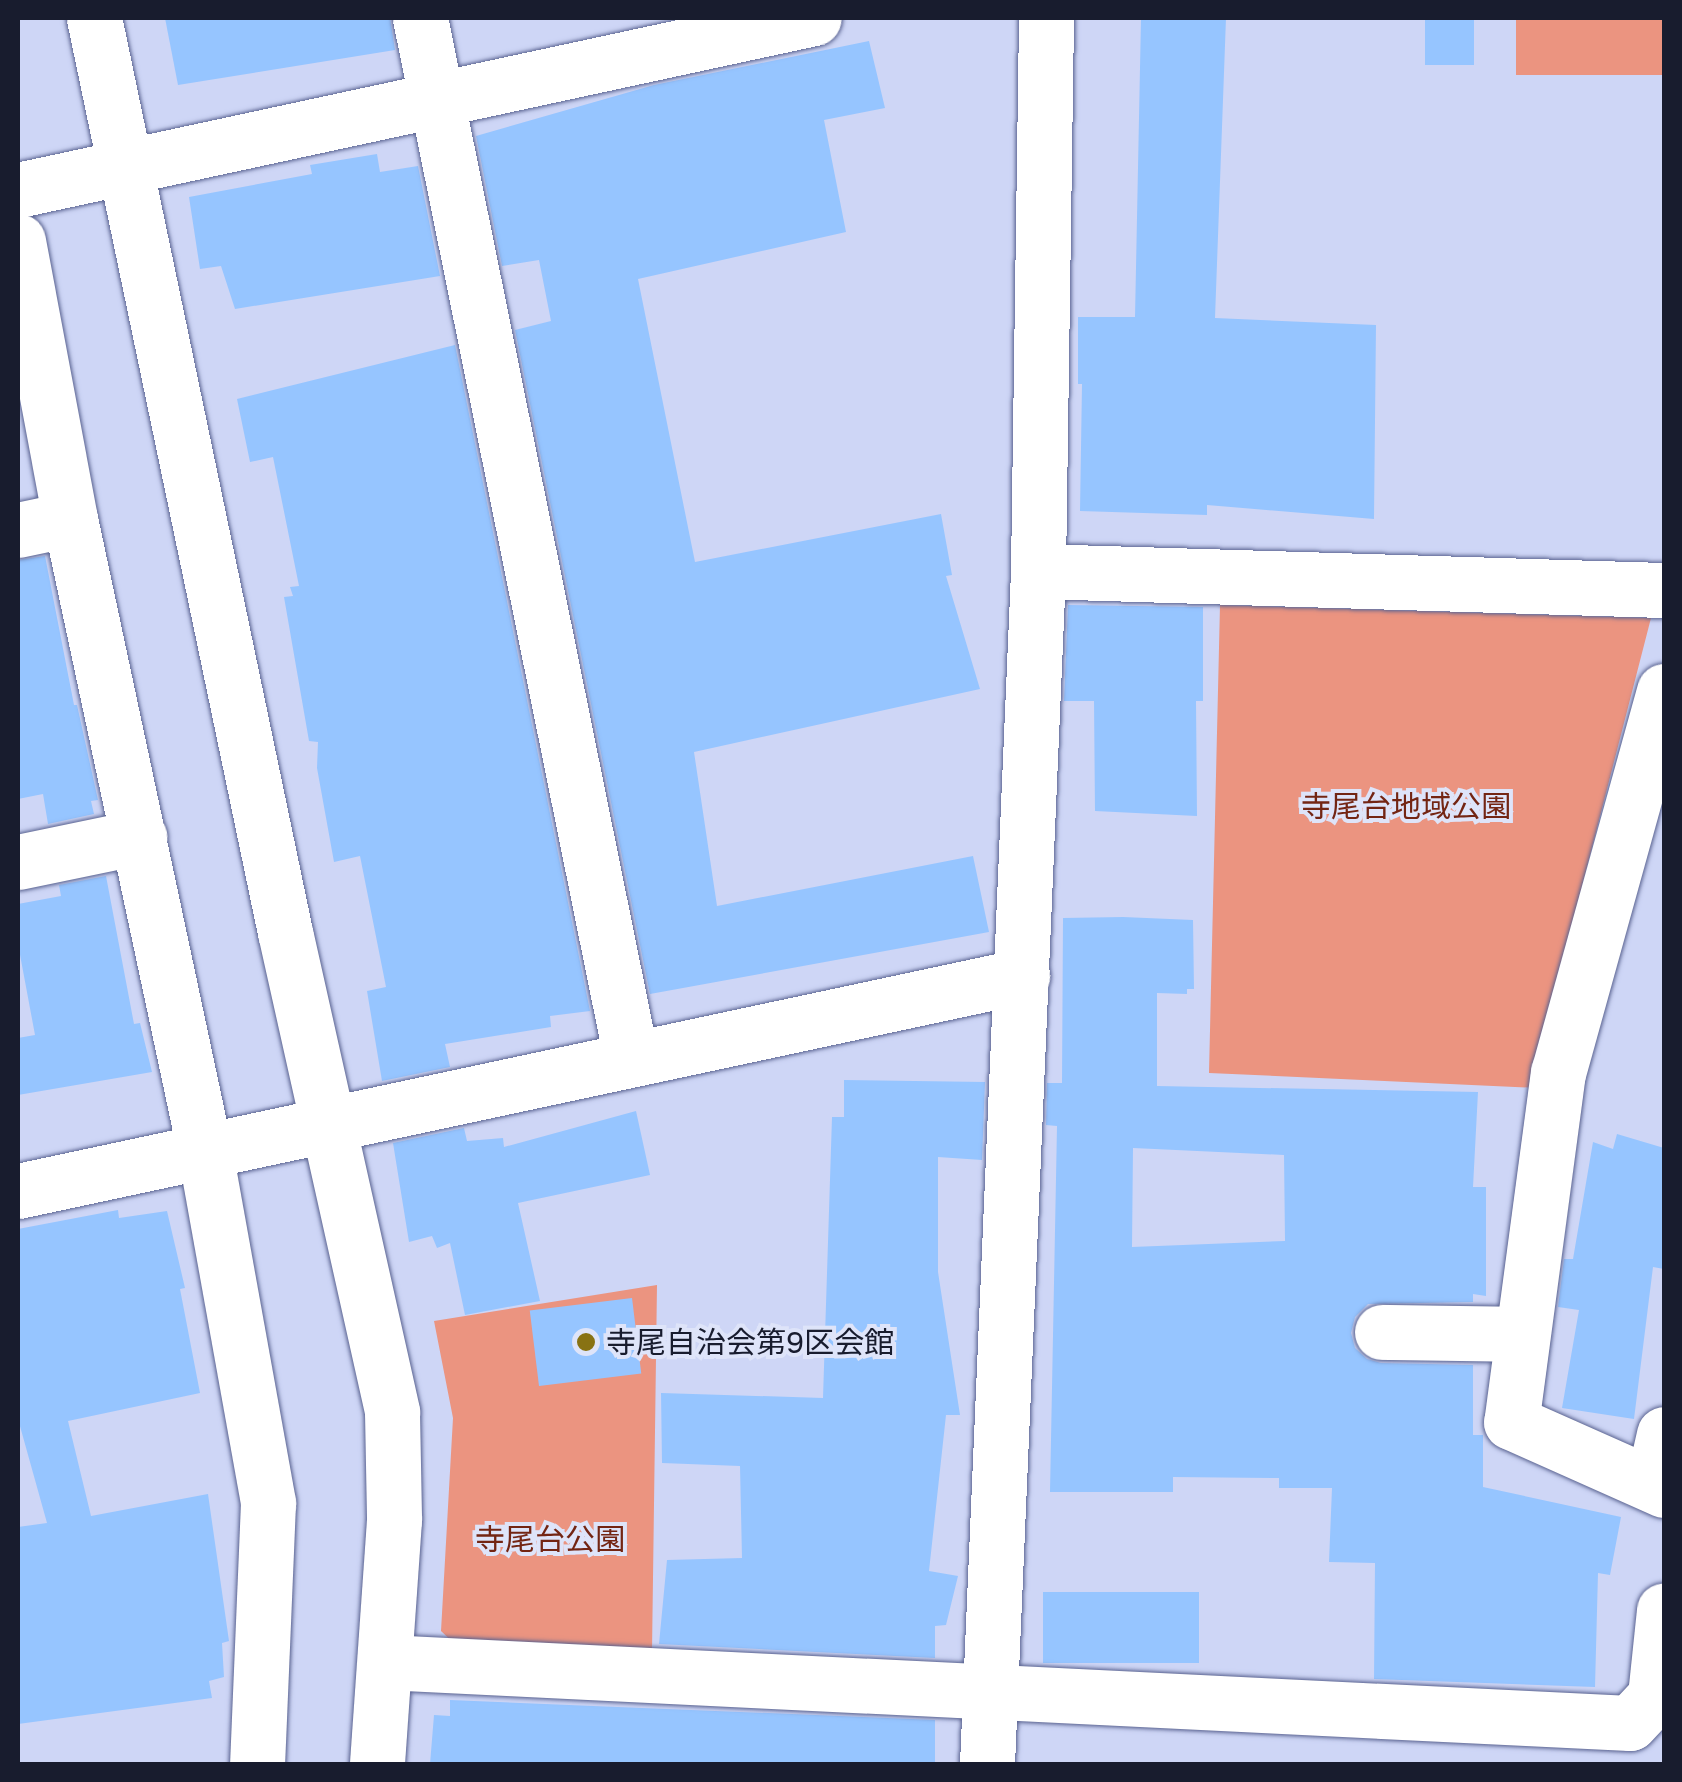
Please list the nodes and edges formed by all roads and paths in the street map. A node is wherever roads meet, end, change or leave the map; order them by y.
1 (94, 18) edge
2 (420, 18) edge
3 (814, 18) edge
4 (1046, 18) edge
5 (438, 100) junction
6 (122, 170) junction
7 (18, 190) edge
8 (18, 240) edge
9 (70, 518) junction
10 (18, 530) edge
11 (1038, 571) junction
12 (1664, 590) edge
13 (1664, 691) edge
14 (139, 836) junction
15 (18, 862) edge
16 (1022, 976) junction
17 (631, 1058) junction
18 (328, 1126) junction
19 (205, 1152) junction
20 (18, 1191) edge
21 (1382, 1332) dead end
22 (1520, 1334) junction
23 (1661, 1469) edge
24 (1664, 1610) edge
25 (385, 1662) junction
26 (989, 1694) junction
27 (1660, 1695) edge
28 (257, 1764) edge
29 (378, 1764) edge
30 (986, 1764) edge

1 - 6 street
2 - 5 street
3 - 5 street
4 - 11 street
5 - 6 street
5 - 17 street
6 - 7 street
6 - 18 street
8 - 9 street
9 - 10 street
9 - 14 street
11 - 12 street
11 - 16 street
13 - 22 street
14 - 15 street
14 - 19 street
16 - 17 street
16 - 26 street
17 - 18 street
18 - 19 street
18 - 25 street
19 - 20 street
19 - 28 street
21 - 22 street
22 - 23 street
24 - 27 street
25 - 26 street
25 - 29 street
26 - 27 street
26 - 30 street

